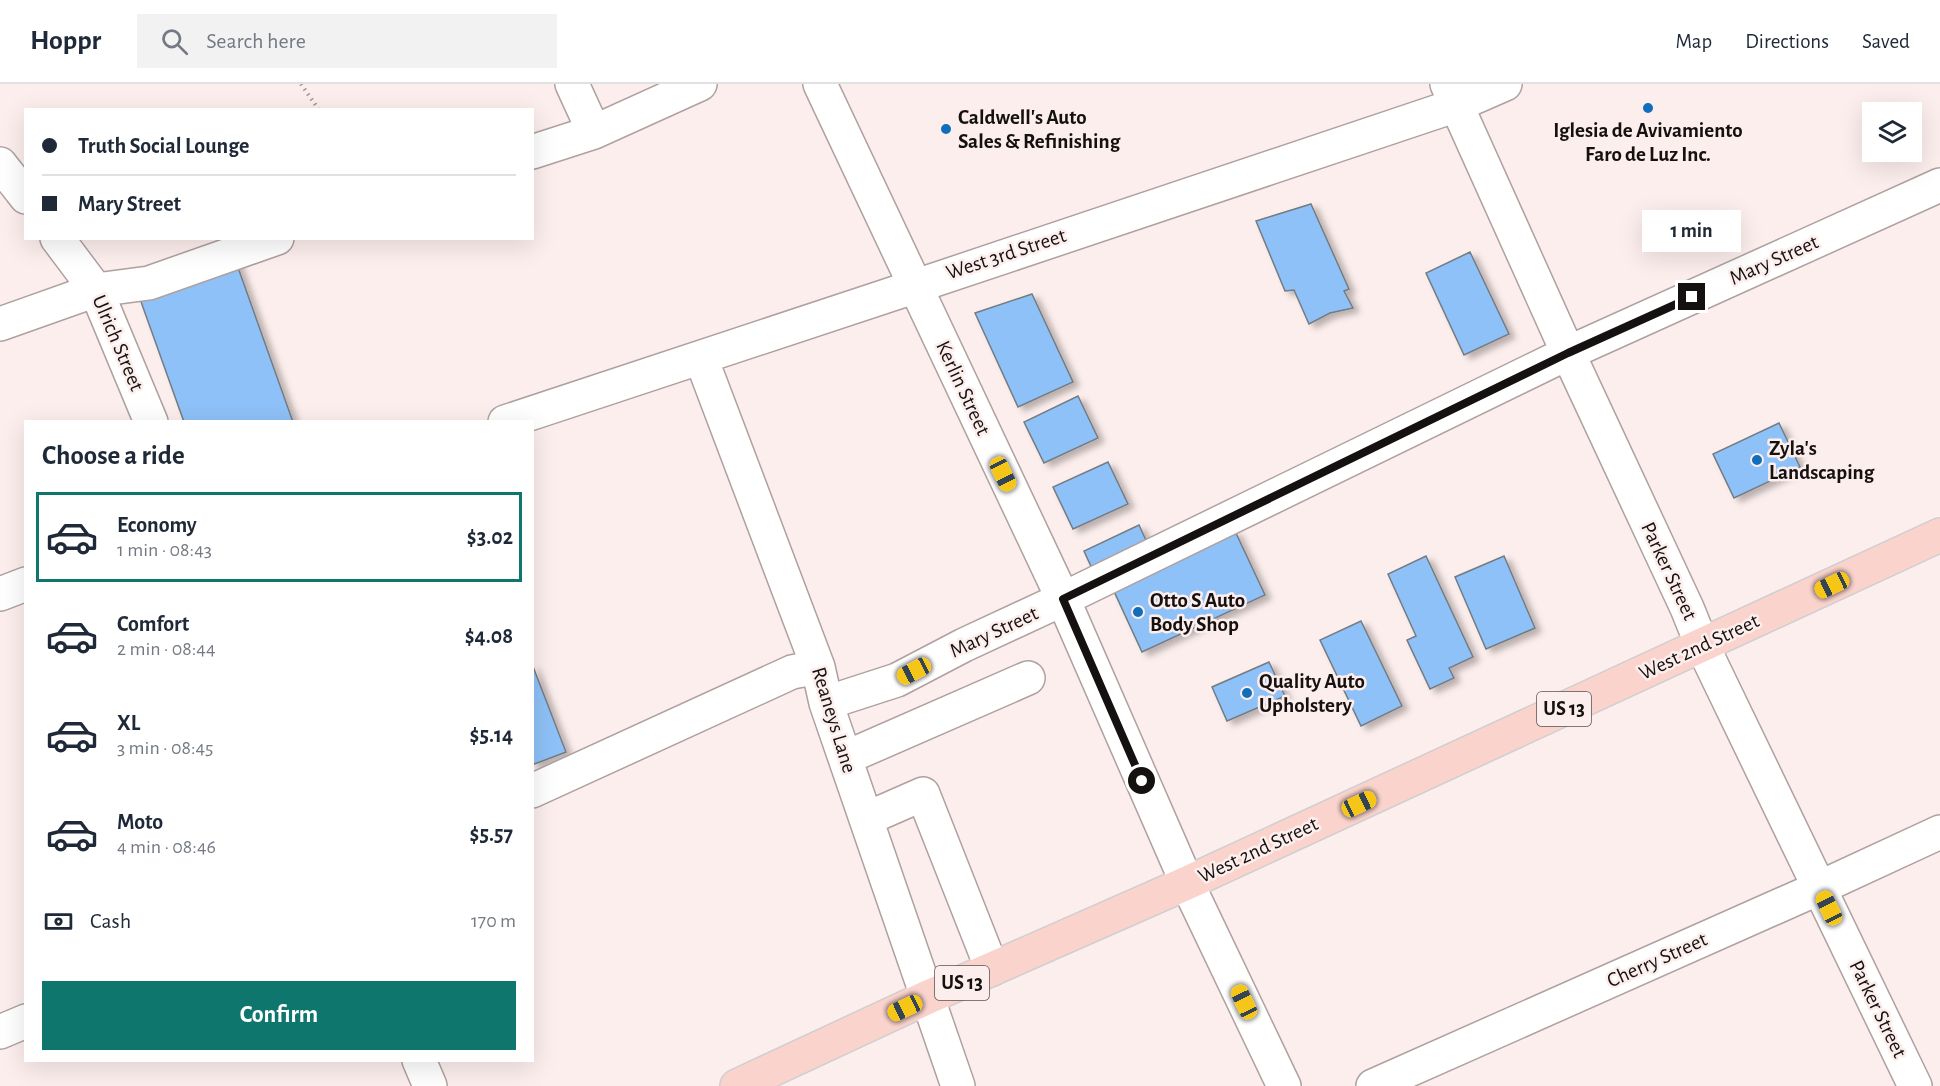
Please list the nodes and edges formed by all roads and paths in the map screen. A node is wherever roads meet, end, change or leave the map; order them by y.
1 (301, 84) edge
2 (572, 84) edge
3 (700, 84) edge
4 (819, 84) edge
5 (1505, 84) edge
6 (1452, 94) edge
7 (318, 108) edge
8 (594, 132) junction
9 (534, 151) edge
10 (0, 164) edge
11 (1940, 185) edge
12 (24, 194) edge
13 (58, 240) edge
14 (271, 240) edge
15 (914, 285) junction
16 (96, 290) junction
17 (0, 324) edge
18 (1568, 353) junction
19 (702, 358) junction
20 (150, 420) edge
21 (511, 420) edge
22 (1940, 535) edge
23 (24, 585) edge
24 (0, 594) edge
25 (1063, 599) junction
26 (1702, 645) junction
27 (818, 666) junction
28 (1028, 678) dead end
29 (826, 703) junction
30 (845, 758) junction
31 (534, 789) edge
32 (866, 819) junction
33 (1940, 832) edge
34 (1187, 883) junction
35 (1820, 888) junction
36 (992, 969) junction
37 (926, 998) junction
38 (24, 1022) edge
39 (0, 1032) edge
40 (420, 1062) edge
41 (430, 1086) edge
42 (737, 1086) edge
43 (958, 1086) edge
44 (1284, 1086) edge
45 (1373, 1086) edge
46 (1915, 1086) edge

1 - 7 path
2 - 8 street
3 - 8 street
4 - 15 street, Kerlin Street
5 - 6 street, West 3rd Street
6 - 15 street, West 3rd Street
6 - 18 street, Parker Street
8 - 9 street
10 - 12 street
11 - 18 street, Mary Street
13 - 16 street, Ulrich Street
14 - 16 street
15 - 19 street, West 3rd Street
15 - 25 street, Kerlin Street
16 - 17 street
16 - 20 street, Ulrich Street
18 - 25 street, Mary Street
18 - 26 street, Parker Street
19 - 21 street, West 3rd Street
19 - 27 street, Reaneys Lane
22 - 26 main road, West 2nd Street / US 13
23 - 24 street
25 - 29 street, Mary Street
25 - 34 street, Kerlin Street
26 - 34 main road, West 2nd Street / US 13
26 - 35 street, Parker Street
27 - 29 street, Reaneys Lane
27 - 31 street
28 - 30 street
29 - 30 street, Reaneys Lane
30 - 32 street, Reaneys Lane
32 - 36 street
32 - 37 street, Reaneys Lane
33 - 35 street, Cherry Street
34 - 36 main road, West 2nd Street / US 13
34 - 44 street, Kerlin Street
35 - 45 street, Cherry Street
35 - 46 street, Parker Street
36 - 37 main road, West 2nd Street / US 13
37 - 42 main road, West 2nd Street / US 13
37 - 43 street, Reaneys Lane
38 - 39 street
40 - 41 street

